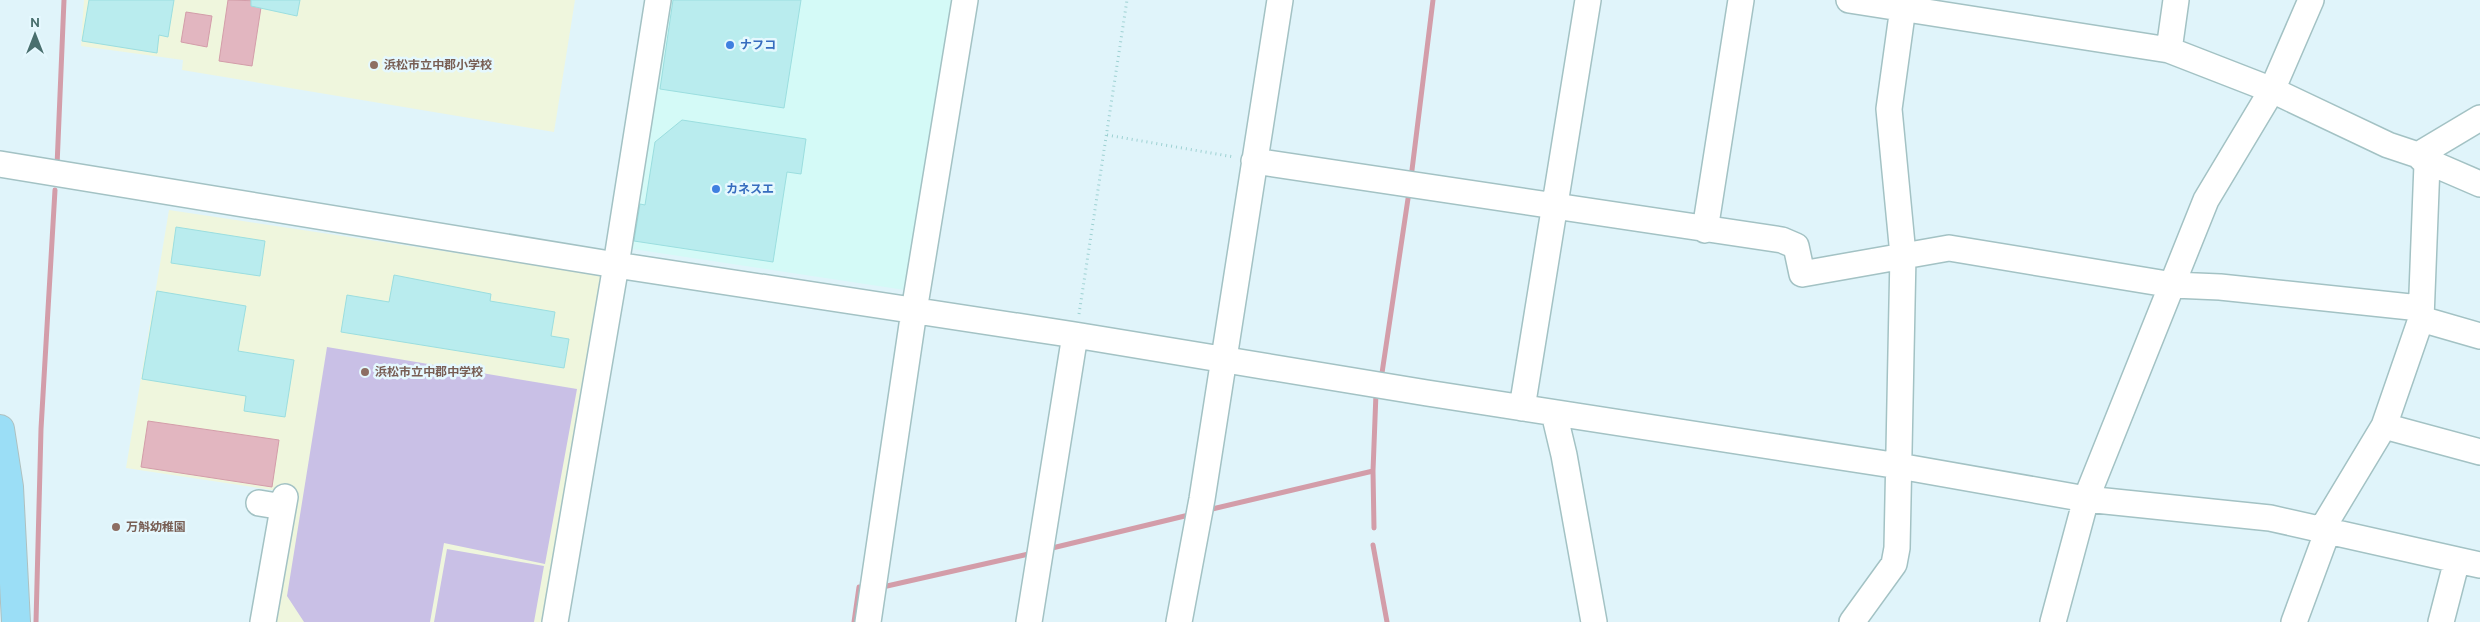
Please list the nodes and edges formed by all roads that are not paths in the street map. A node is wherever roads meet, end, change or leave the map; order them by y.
1 (658, 0) edge
2 (965, 0) edge
3 (1280, 0) edge
4 (1588, 0) edge
5 (1741, 0) edge
6 (1849, 0) edge
7 (2176, 0) edge
8 (2311, 0) edge
9 (1904, 4) edge
10 (2169, 50) junction
11 (2272, 90) junction
12 (2480, 118) edge
13 (1254, 160) junction
14 (2422, 160) junction
15 (0, 164) edge
16 (2480, 184) edge
17 (1554, 206) junction
18 (1705, 230) junction
19 (1903, 255) junction
20 (616, 265) junction
21 (2173, 285) junction
22 (914, 311) junction
23 (2420, 314) junction
24 (1075, 335) junction
25 (2480, 336) edge
26 (1225, 359) junction
27 (1522, 408) junction
28 (1554, 413) junction
29 (2384, 426) junction
30 (0, 429) edge
31 (2480, 452) edge
32 (1899, 466) junction
33 (4, 487) edge
34 (2086, 499) junction
35 (259, 503) dead end
36 (2325, 529) junction
37 (2469, 562) edge
38 (10, 606) edge
39 (263, 622) edge
40 (555, 622) edge
41 (868, 622) edge
42 (1028, 622) edge
43 (1179, 622) edge
44 (1594, 622) edge
45 (1852, 622) edge
46 (2054, 622) edge
47 (2294, 622) edge
48 (2441, 622) edge

1 - 20 street
2 - 22 street
3 - 13 street
4 - 17 street
5 - 18 street
6 - 9 street
7 - 10 street
8 - 11 street
9 - 10 street
9 - 19 street
10 - 11 street
11 - 14 street
11 - 21 street
12 - 14 street
13 - 17 street
13 - 26 street
14 - 16 street
14 - 23 street
15 - 20 street
17 - 18 street
17 - 27 street
18 - 19 street
19 - 21 street
19 - 32 street
20 - 22 street
20 - 40 street
21 - 23 street
21 - 34 street
22 - 24 street
22 - 41 street
23 - 25 street
23 - 29 street
24 - 26 street
24 - 42 street
26 - 27 street
26 - 43 street
27 - 28 street
28 - 32 street
28 - 44 street
29 - 31 street
29 - 36 street
30 - 33 main road
32 - 34 street
32 - 45 street
33 - 38 main road
34 - 36 street
34 - 46 street
35 - 39 street
36 - 37 street
36 - 47 street
37 - 48 street

